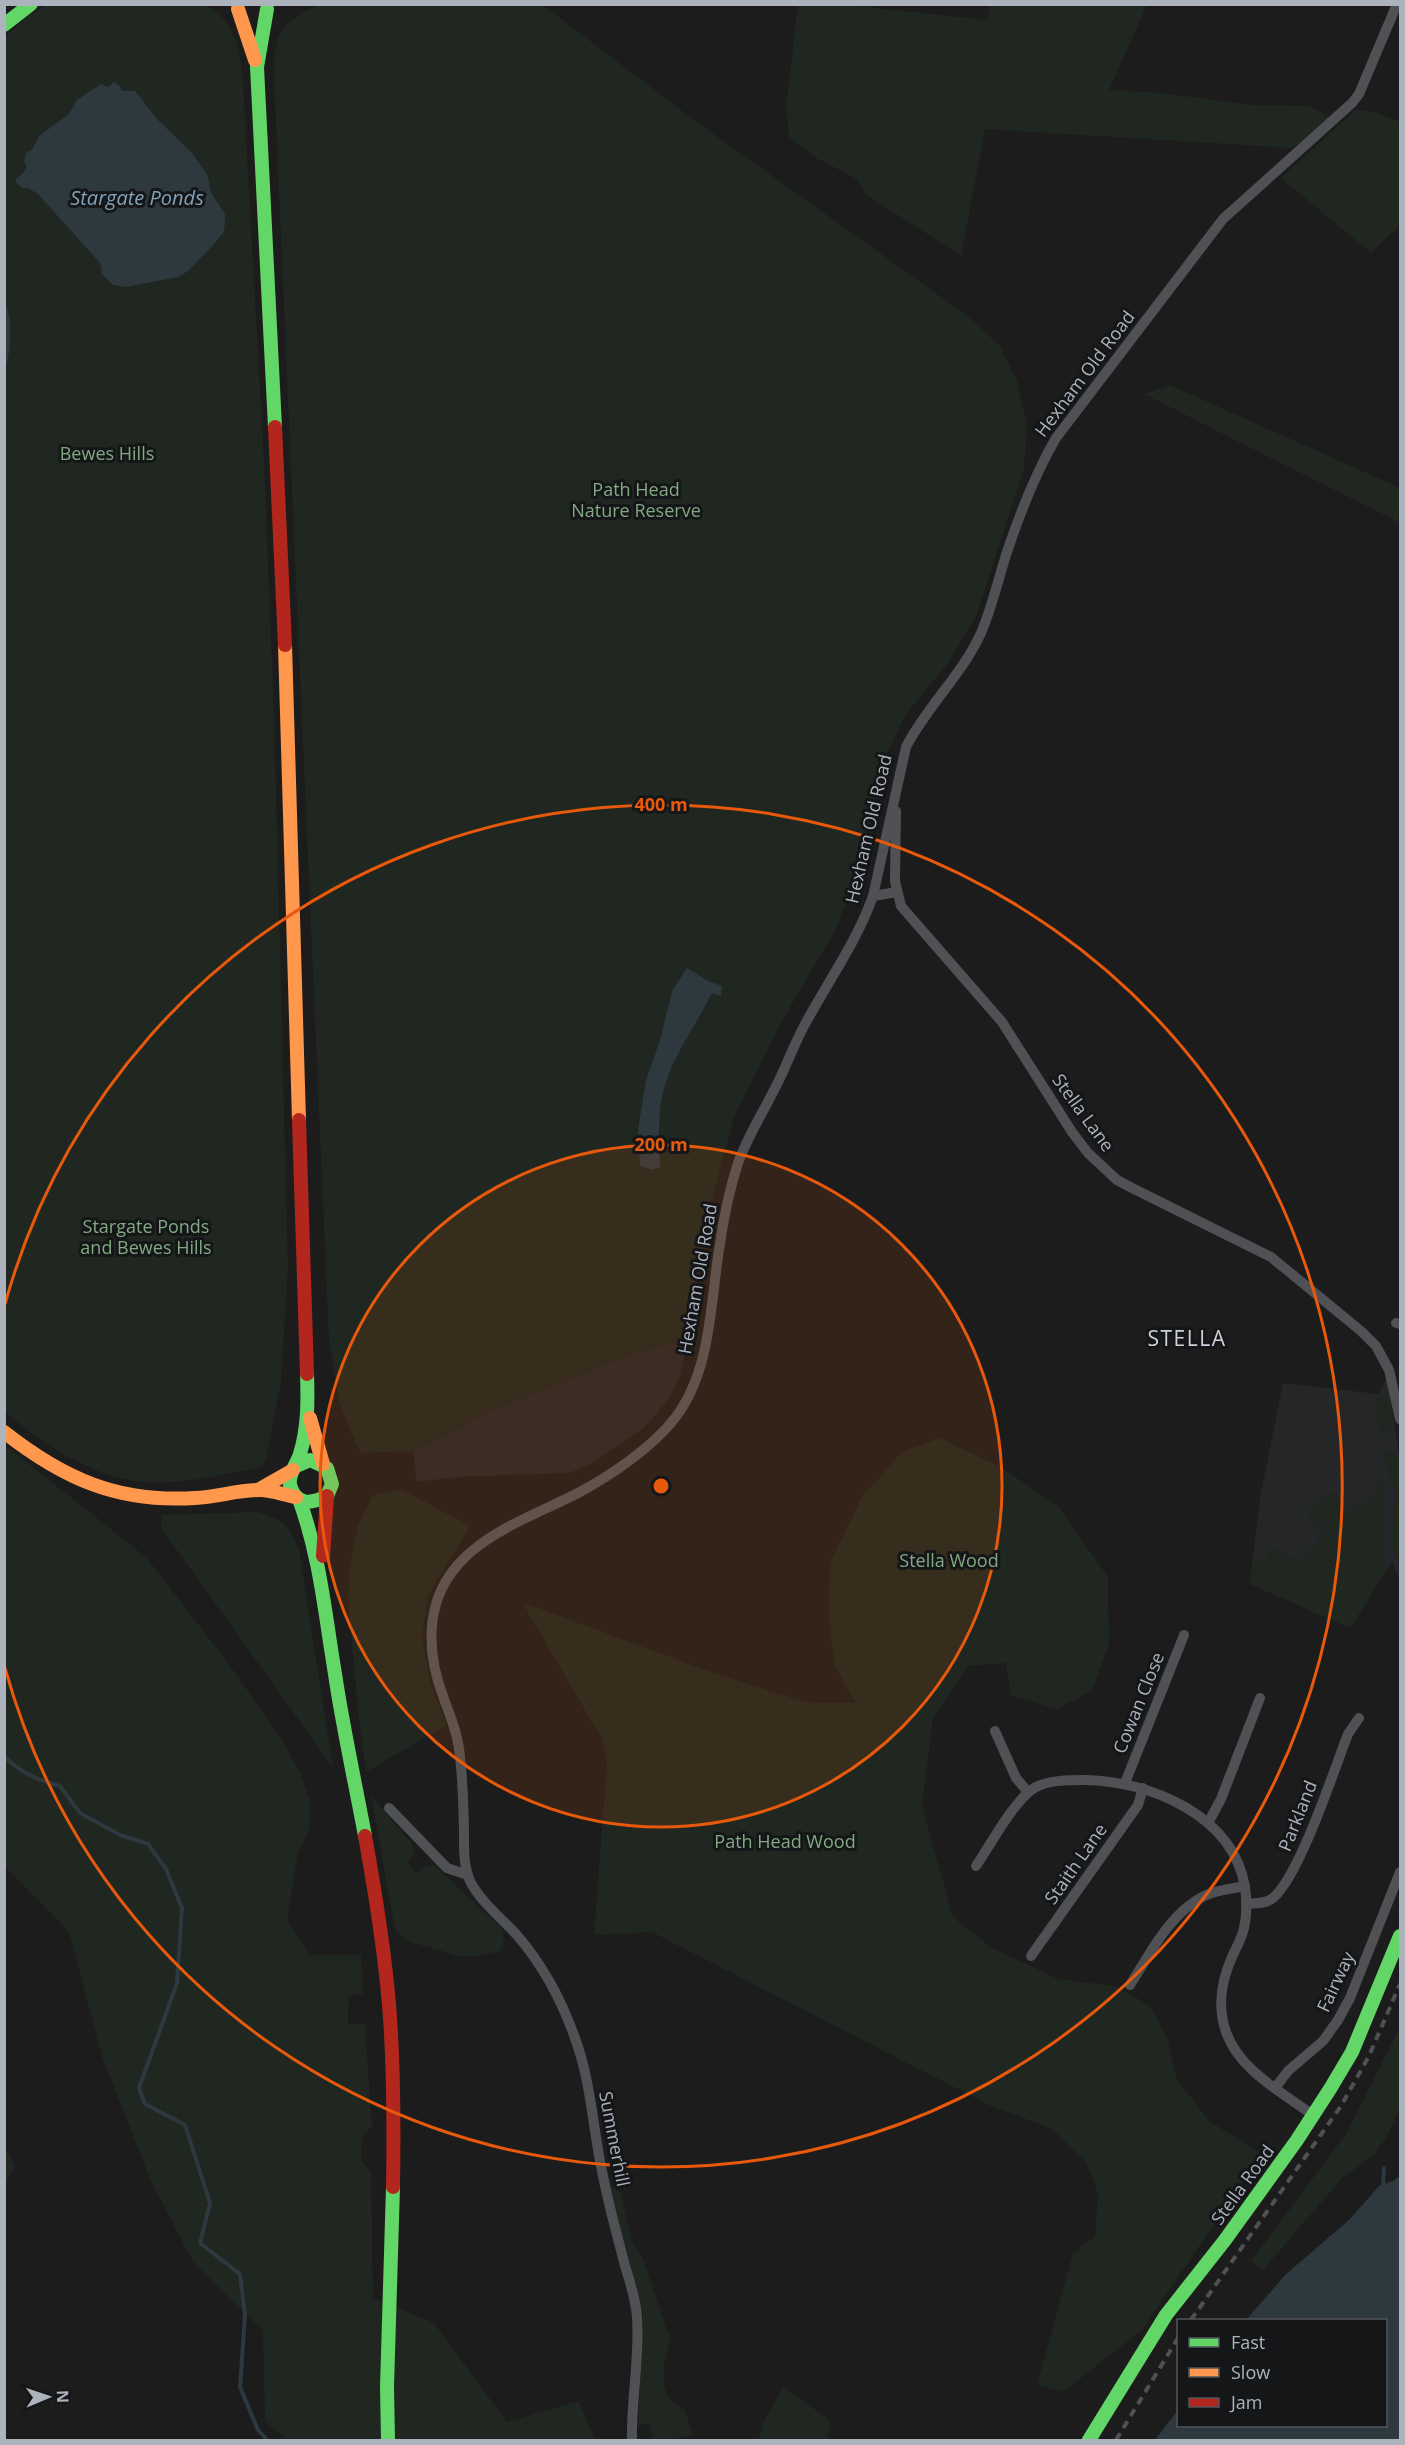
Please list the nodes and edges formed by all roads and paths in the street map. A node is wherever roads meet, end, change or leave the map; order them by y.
1 (32, 4) edge
2 (1397, 4) edge
3 (270, 6) edge
4 (236, 7) edge
5 (4, 26) edge
6 (257, 67) junction
7 (895, 791) junction
8 (897, 892) junction
9 (873, 896) junction
10 (308, 1408) junction
11 (1400, 1411) edge
12 (1401, 1419) edge
13 (4, 1432) edge
14 (323, 1464) junction
15 (295, 1468) junction
16 (258, 1490) junction
17 (327, 1496) junction
18 (297, 1498) junction
19 (322, 1578) junction
20 (1184, 1635) dead end
21 (1260, 1698) dead end
22 (1359, 1718) dead end
23 (995, 1731) dead end
24 (1125, 1783) junction
25 (1143, 1788) junction
26 (1028, 1792) junction
27 (389, 1808) dead end
28 (1208, 1823) junction
29 (976, 1866) dead end
30 (1401, 1872) edge
31 (468, 1875) junction
32 (1245, 1886) junction
33 (1246, 1904) junction
34 (1401, 1936) edge
35 (1031, 1956) dead end
36 (1130, 1985) dead end
37 (1275, 2088) junction
38 (1313, 2115) junction
39 (388, 2440) edge
40 (632, 2440) edge
41 (1089, 2440) edge

1 - 5 main road
2 - 7 street, Hexham Old Road
3 - 4 main road
3 - 6 main road
4 - 6 main road
6 - 10 main road
7 - 8 street, Stella Lane
7 - 9 street, Hexham Old Road
8 - 9 street
8 - 11 street, Stella Lane
9 - 31 street, Hexham Old Road
10 - 14 main road
10 - 15 main road
11 - 12 street, Stella Lane
13 - 16 main road
14 - 15 main road
14 - 17 main road
15 - 16 main road
15 - 18 main road
16 - 18 main road
17 - 18 main road
17 - 19 main road
18 - 19 main road
19 - 39 main road
20 - 24 street, Cowan Close
21 - 28 street
22 - 33 street, Parkland
23 - 26 street
24 - 25 street
24 - 26 street
25 - 28 street
25 - 35 street, Staith Lane
26 - 29 street
27 - 31 street
28 - 32 street
30 - 37 street, Fairway
31 - 40 street, Summerhill
32 - 33 street
32 - 36 street
33 - 37 street
34 - 38 main road, Stella Road
37 - 38 street
38 - 41 main road, Stella Road

